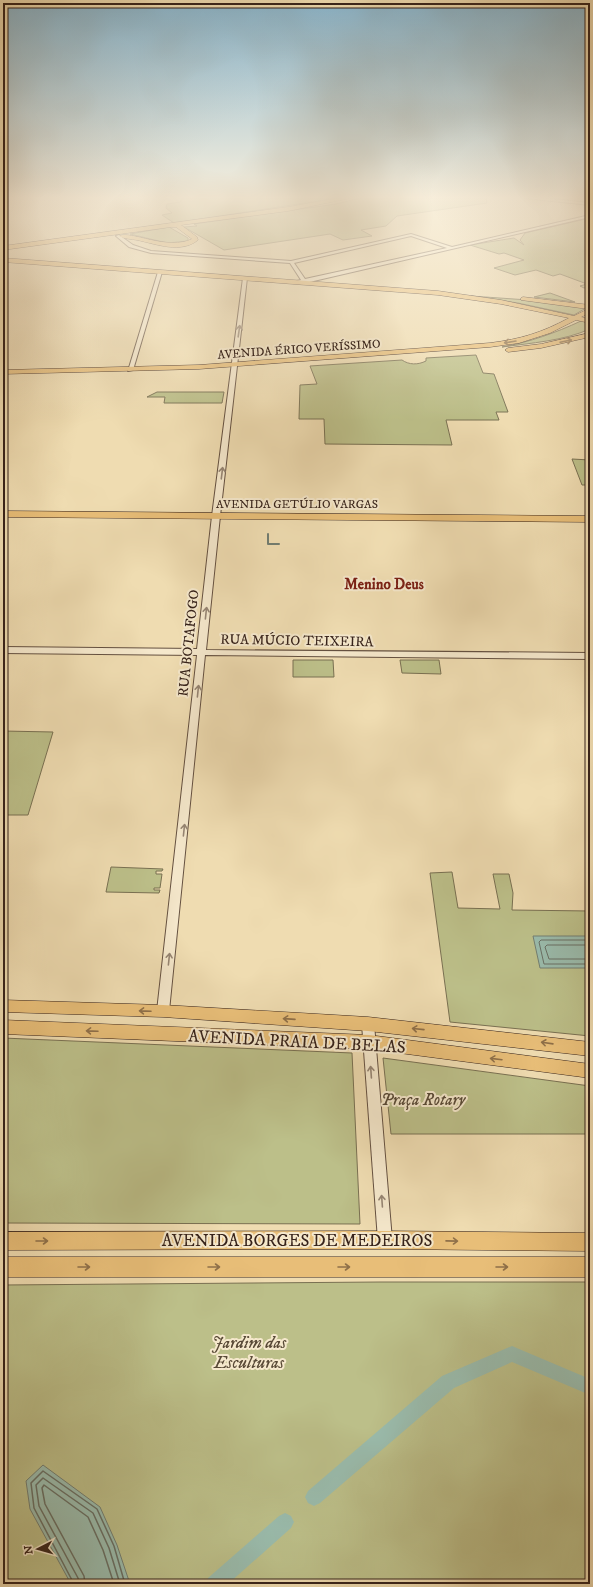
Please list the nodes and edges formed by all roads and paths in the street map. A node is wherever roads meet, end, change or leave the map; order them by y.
1 (148, 272) edge
2 (297, 272) edge
3 (345, 272) edge
4 (160, 273) junction
5 (244, 279) junction
6 (302, 282) junction
7 (438, 293) junction
8 (589, 308) edge
9 (577, 318) junction
10 (590, 321) edge
11 (590, 334) edge
12 (234, 367) junction
13 (130, 370) junction
14 (3, 372) edge
15 (3, 377) edge
16 (3, 510) edge
17 (77, 513) junction
18 (3, 514) edge
19 (217, 514) junction
20 (322, 514) junction
21 (590, 514) edge
22 (590, 519) edge
23 (3, 650) edge
24 (202, 652) junction
25 (590, 656) edge
26 (3, 1006) edge
27 (163, 1011) junction
28 (368, 1024) junction
29 (3, 1027) edge
30 (369, 1042) junction
31 (589, 1049) edge
32 (590, 1071) edge
33 (385, 1240) junction
34 (3, 1241) edge
35 (590, 1242) edge
36 (3, 1267) edge
37 (590, 1267) edge

1 - 4 main road
2 - 6 street
3 - 6 street
4 - 5 main road
4 - 13 street
5 - 6 main road
12 -> 5 street, RUA BOTAFOGO
6 - 7 main road
7 - 8 main road
7 - 9 main road
8 - 9 main road, AVENIDA ÉRICO VERÍSSIMO
9 - 10 main road
9 -> 12 main road, AVENIDA ÉRICO VERÍSSIMO
12 -> 11 main road, AVENIDA ÉRICO VERÍSSIMO
12 - 13 main road, AVENIDA ÉRICO VERÍSSIMO
12 - 15 main road, AVENIDA ÉRICO VERÍSSIMO
19 -> 12 street, RUA BOTAFOGO
13 - 14 main road, AVENIDA ÉRICO VERÍSSIMO
16 - 17 main road, AVENIDA GETÚLIO VARGAS
17 - 18 main road, AVENIDA GETÚLIO VARGAS
17 - 19 main road, AVENIDA GETÚLIO VARGAS
19 - 20 main road, AVENIDA GETÚLIO VARGAS
24 -> 19 street, RUA BOTAFOGO
20 - 21 main road, AVENIDA GETÚLIO VARGAS
20 - 22 main road, AVENIDA GETÚLIO VARGAS
23 - 24 street, RUA MÚCIO TEIXEIRA
24 - 25 street, RUA MÚCIO TEIXEIRA
27 -> 24 street, RUA BOTAFOGO
27 -> 26 main road, AVENIDA PRAIA DE BELAS
28 -> 27 main road, AVENIDA PRAIA DE BELAS
28 - 30 street
31 -> 28 main road, AVENIDA PRAIA DE BELAS
30 -> 29 main road, AVENIDA PRAIA DE BELAS
32 -> 30 main road, AVENIDA PRAIA DE BELAS
33 -> 30 street
34 -> 33 main road, AVENIDA BORGES DE MEDEIROS
33 -> 35 main road, AVENIDA BORGES DE MEDEIROS
36 -> 37 main road, AVENIDA BORGES DE MEDEIROS

